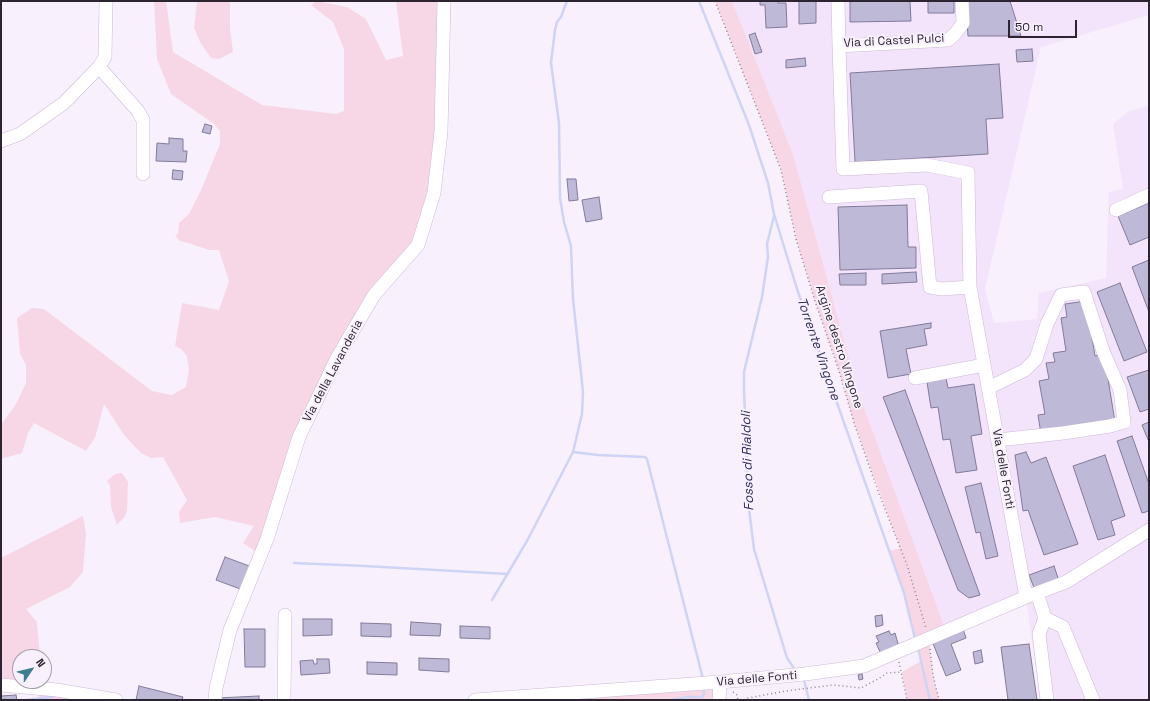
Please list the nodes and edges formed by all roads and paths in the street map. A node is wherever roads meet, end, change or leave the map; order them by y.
1 (106, 1) edge
2 (444, 1) edge
3 (715, 1) edge
4 (838, 1) edge
5 (962, 1) edge
6 (839, 46) junction
7 (99, 67) junction
8 (1, 141) edge
9 (143, 174) dead end
10 (1149, 195) edge
11 (829, 197) dead end
12 (1116, 210) dead end
13 (970, 288) junction
14 (984, 365) junction
15 (915, 378) dead end
16 (988, 388) junction
17 (998, 440) junction
18 (1149, 530) edge
19 (1031, 595) junction
20 (285, 615) dead end
21 (1045, 618) junction
22 (927, 640) junction
23 (897, 653) junction
24 (902, 672) junction
25 (720, 682) junction
26 (1, 685) edge
27 (116, 700) edge
28 (215, 700) edge
29 (284, 700) edge
30 (475, 700) edge
31 (719, 700) edge
32 (744, 700) edge
33 (907, 700) edge
34 (939, 700) edge
35 (1047, 700) edge
36 (1093, 700) edge

1 - 7 street
2 - 28 street, Via della Lavanderia
3 - 22 path, Argine destro Vingone
4 - 6 street, Via di Castel Pulci
5 - 6 street, Via di Castel Pulci
6 - 13 street, Via delle Fonti
7 - 8 street
7 - 9 street
10 - 12 street
11 - 13 street
13 - 14 street, Via delle Fonti
14 - 15 street
14 - 16 street, Via delle Fonti
16 - 17 street, Via delle Fonti
16 - 17 street
17 - 19 street, Via delle Fonti
18 - 19 street, Via delle Fonti
19 - 21 street
19 - 22 street, Via delle Fonti
20 - 29 street
21 - 35 street
21 - 36 street
22 - 23 street, Via delle Fonti
22 - 34 path, Argine destro Vingone
23 - 24 path
23 - 25 street, Via delle Fonti
24 - 32 path
24 - 33 path
25 - 30 street, Via delle Fonti
25 - 31 street
26 - 27 street

